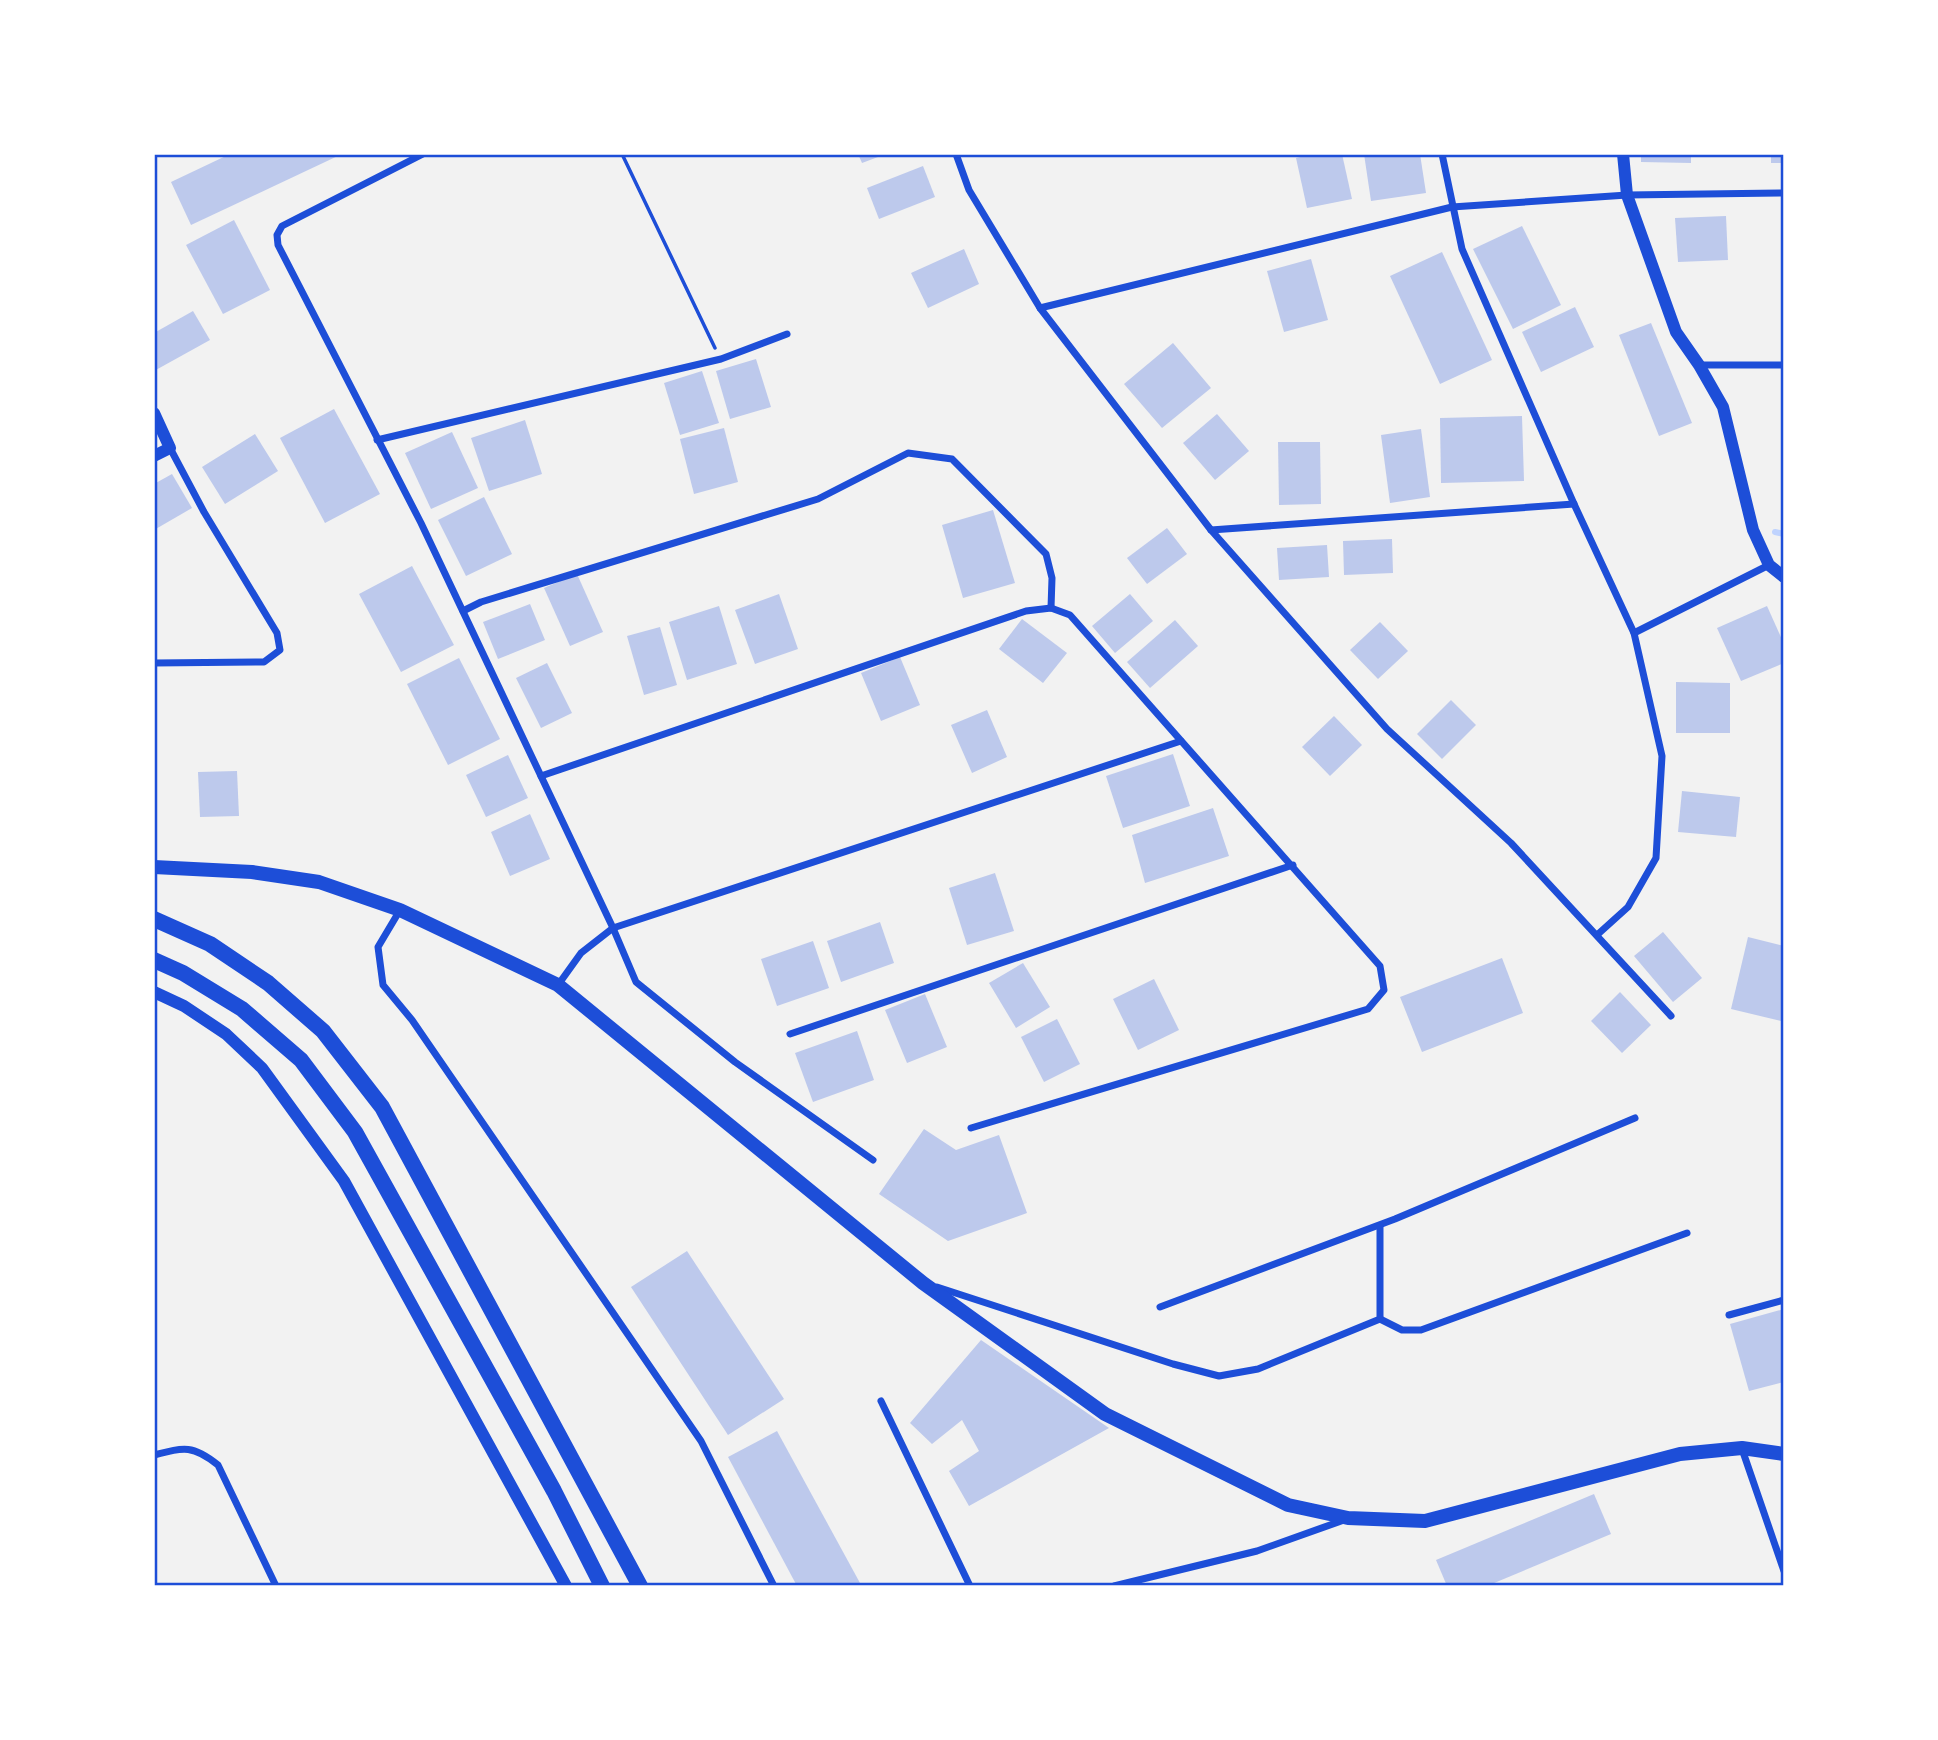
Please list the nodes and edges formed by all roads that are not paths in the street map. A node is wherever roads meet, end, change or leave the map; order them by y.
1 (423, 154) edge
2 (957, 154) edge
3 (1442, 154) edge
4 (1623, 154) edge
5 (1784, 193) edge
6 (1627, 195) junction
7 (1451, 207) junction
8 (1040, 309) junction
9 (787, 334) dead end
10 (1699, 365) junction
11 (1784, 365) edge
12 (154, 413) edge
13 (377, 440) junction
14 (170, 448) junction
15 (154, 456) edge
16 (1574, 505) junction
17 (1211, 530) junction
18 (1769, 565) junction
19 (1784, 578) edge
20 (1051, 608) junction
21 (463, 611) junction
22 (1634, 633) junction
23 (154, 663) edge
24 (1181, 741) junction
25 (541, 776) junction
26 (1293, 864) junction
27 (154, 867) edge
28 (400, 910) junction
29 (154, 919) edge
30 (613, 928) junction
31 (1597, 936) junction
32 (154, 960) edge
33 (558, 985) junction
34 (154, 992) edge
35 (1671, 1016) dead end
36 (790, 1034) dead end
37 (1635, 1118) dead end
38 (971, 1128) dead end
39 (873, 1160) dead end
40 (1380, 1226) junction
41 (1687, 1233) dead end
42 (923, 1283) junction
43 (1784, 1300) edge
44 (1160, 1307) dead end
45 (1729, 1315) dead end
46 (1380, 1319) junction
47 (881, 1401) dead end
48 (1742, 1448) junction
49 (1784, 1454) edge
50 (154, 1455) edge
51 (1348, 1518) junction
52 (1784, 1571) edge
53 (276, 1586) edge
54 (566, 1586) edge
55 (602, 1586) edge
56 (640, 1586) edge
57 (774, 1586) edge
58 (970, 1586) edge
59 (1114, 1586) edge

1 - 13 street
2 - 8 street
3 - 7 street
4 - 6 street
5 - 6 street
6 - 7 street
6 - 10 street
7 - 8 street
7 - 16 street
8 - 17 street
9 - 13 street
10 - 11 street
10 - 18 street
12 - 14 street
13 - 21 street
14 - 15 street
14 - 23 street
16 - 17 street
16 - 22 street
17 - 31 street
18 - 19 street
18 - 22 street
20 - 21 street
20 - 24 street
20 - 25 street
21 - 25 street
22 - 31 street
24 - 26 street
24 - 30 street
25 - 30 street
26 - 36 street
26 - 38 street
27 - 28 main road
28 - 33 main road
28 - 57 street
29 - 56 highway
30 - 33 street
30 - 39 street
31 - 35 street
32 - 55 highway
33 - 42 main road
34 - 54 street
37 - 40 street
40 - 44 street
40 - 46 street
41 - 46 street
42 - 46 street
42 - 51 main road
43 - 45 street
47 - 58 street
48 - 49 main road
48 - 51 main road
48 - 52 street
50 - 53 street
51 - 59 street

